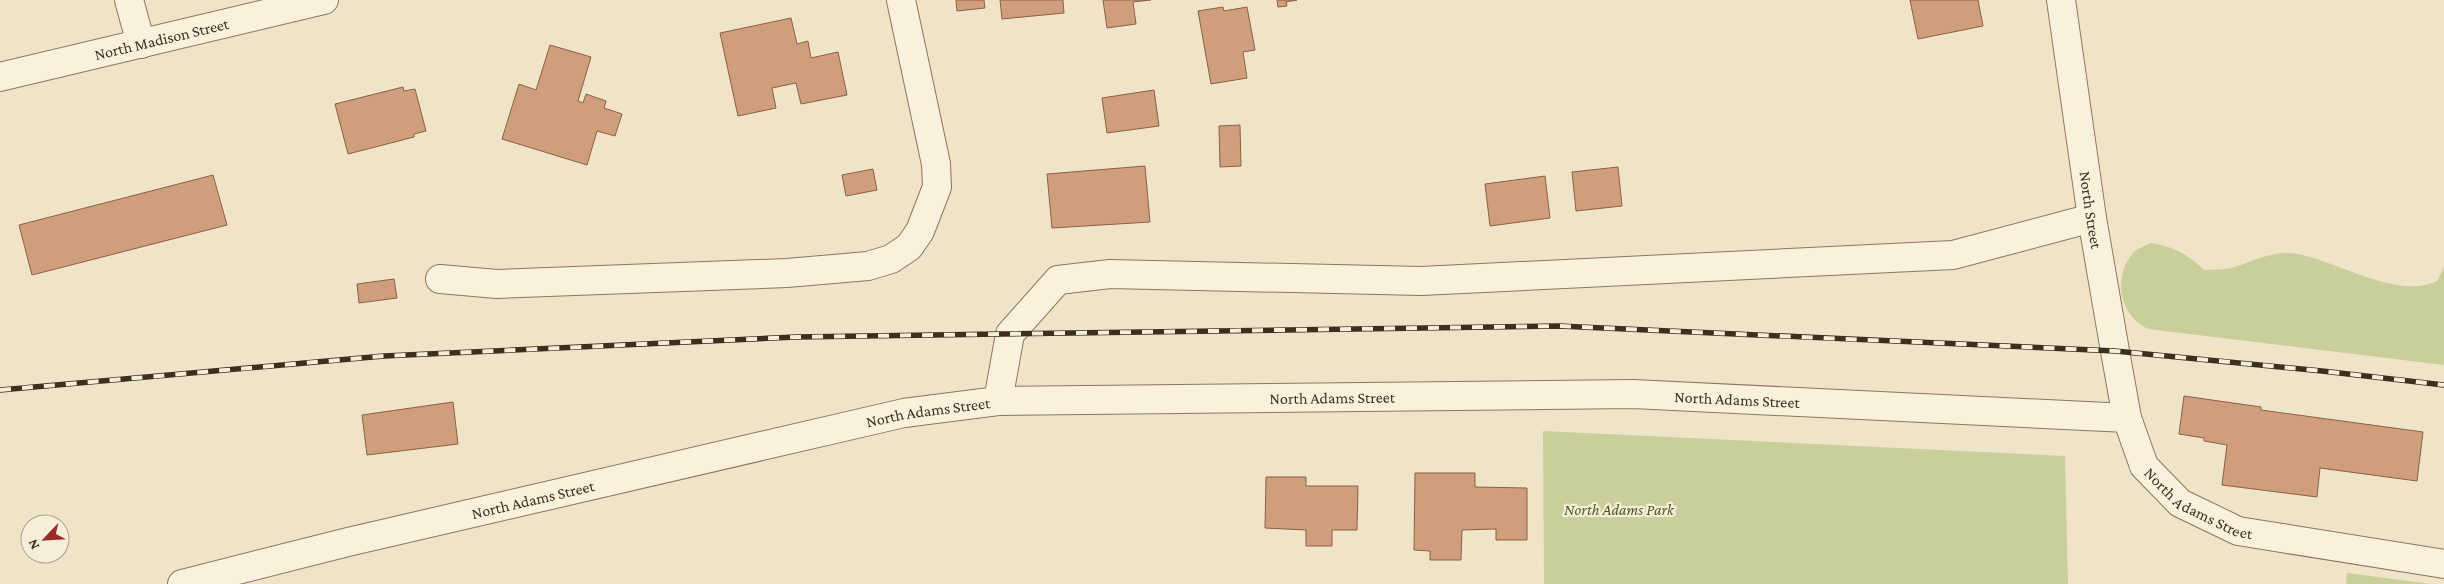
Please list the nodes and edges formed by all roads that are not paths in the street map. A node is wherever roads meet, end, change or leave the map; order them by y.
1 (129, 0) edge
2 (324, 0) edge
3 (902, 0) edge
4 (2061, 0) edge
5 (141, 44) junction
6 (0, 77) edge
7 (2092, 218) junction
8 (440, 279) dead end
9 (998, 401) junction
10 (2127, 418) junction
11 (2444, 564) edge
12 (182, 584) edge

1 - 5 street
2 - 5 street, North Madison Street
3 - 8 street
4 - 7 street, North Street
5 - 6 street, North Madison Street
7 - 9 street
7 - 10 street, North Street
9 - 10 street, North Adams Street
9 - 12 street, North Adams Street
10 - 11 street, North Adams Street

